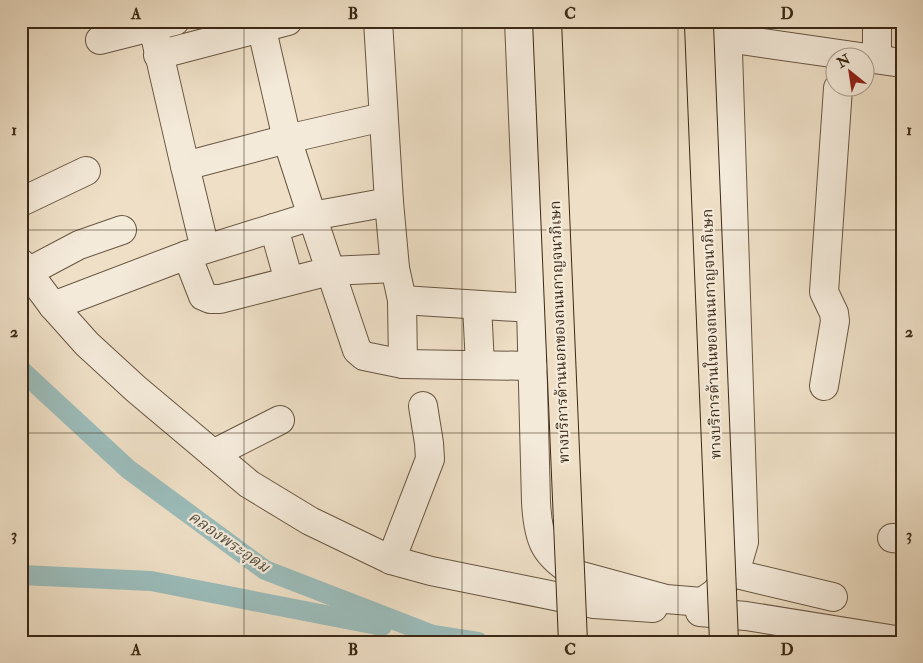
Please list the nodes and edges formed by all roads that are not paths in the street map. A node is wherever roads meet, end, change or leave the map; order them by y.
1 (288, 21) edge
2 (378, 21) edge
3 (519, 21) edge
4 (547, 21) edge
5 (877, 21) edge
6 (164, 24) edge
7 (261, 25) edge
8 (699, 25) dead end
9 (727, 30) edge
10 (100, 40) dead end
11 (826, 52) edge
12 (158, 55) junction
13 (876, 59) edge
14 (889, 61) edge
15 (837, 98) edge
16 (383, 117) junction
17 (287, 139) junction
18 (185, 166) junction
19 (86, 171) dead end
20 (21, 202) edge
21 (389, 202) junction
22 (312, 216) junction
23 (274, 228) junction
24 (122, 230) dead end
25 (196, 252) junction
26 (25, 268) edge
27 (395, 268) junction
28 (330, 270) junction
29 (289, 281) junction
30 (402, 300) junction
31 (477, 305) junction
32 (53, 306) junction
33 (531, 308) junction
34 (403, 364) junction
35 (480, 364) junction
36 (532, 366) junction
37 (824, 386) dead end
38 (423, 406) dead end
39 (280, 420) dead end
40 (213, 454) junction
41 (391, 560) junction
42 (732, 573) junction
43 (833, 597) dead end
44 (902, 641) edge
45 (573, 642) edge
46 (724, 642) edge

1 - 7 street
2 - 16 street
3 - 33 street
4 - 45 main road, ทางบริการด้านนอกของถนนกาญจนาภิเษก, bridge
5 - 14 street
6 - 10 street
6 - 12 street
7 - 12 street
7 - 17 street
8 - 46 main road, ทางบริการด้านในของถนนกาญจนาภิเษก, bridge
9 - 11 street
9 - 42 street
12 - 18 street
13 - 14 street
15 - 37 street
16 - 17 street
16 - 21 street
17 - 18 street
17 - 22 street
18 - 25 street
19 - 20 street
21 - 22 street
21 - 27 street
22 - 23 street
22 - 28 street
23 - 25 street
23 - 29 street
24 - 26 street
25 - 29 street
25 - 32 street
26 - 32 street
27 - 28 street
27 - 30 street
28 - 29 street
28 - 34 street
30 - 31 street
30 - 34 street
31 - 33 street
31 - 35 street
32 - 40 street
33 - 36 street
34 - 35 street
35 - 36 street
36 - 42 street
38 - 41 street
39 - 40 street
40 - 41 street
41 - 44 street
42 - 43 street

